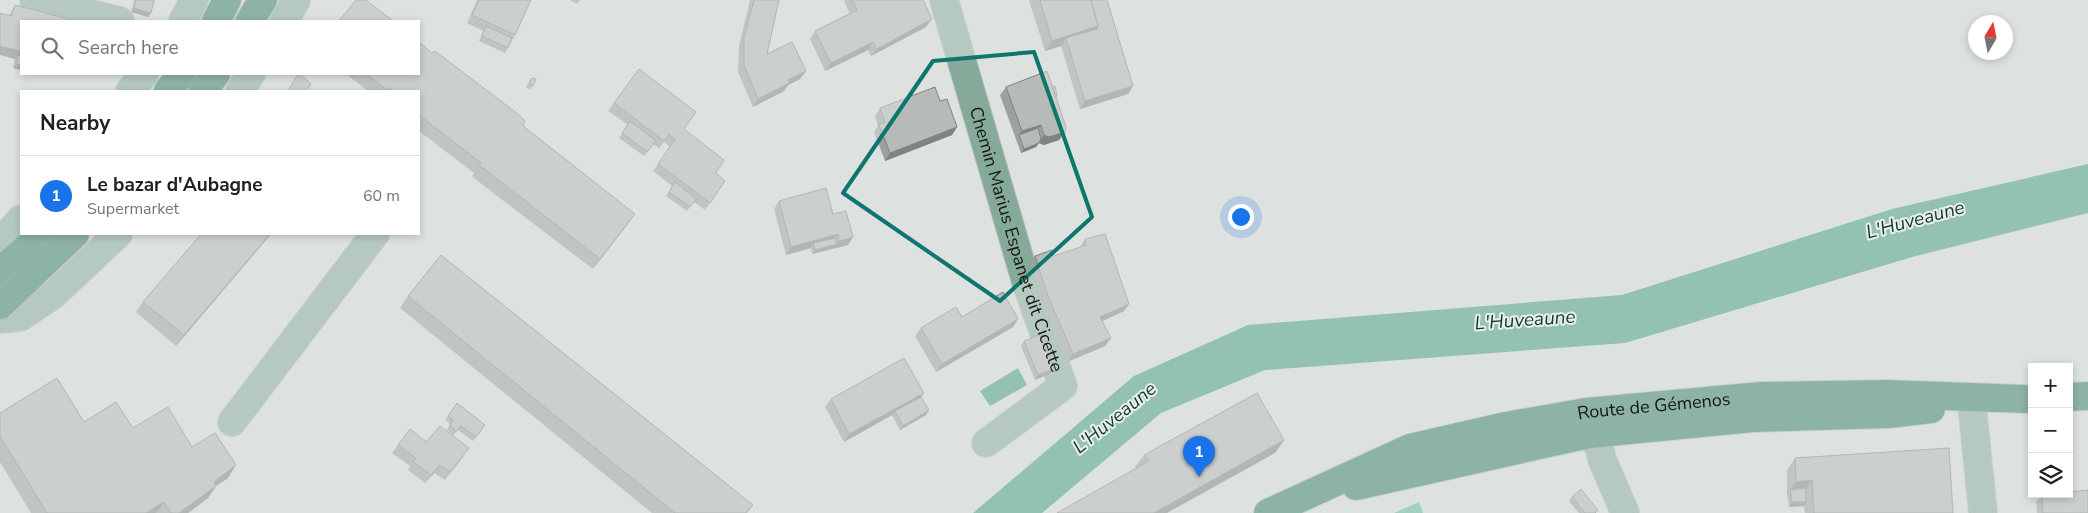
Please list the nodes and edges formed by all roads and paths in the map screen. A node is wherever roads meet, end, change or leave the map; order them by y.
1 (34, 0) edge
2 (194, 0) edge
3 (227, 0) edge
4 (263, 0) edge
5 (296, 0) edge
6 (944, 0) edge
7 (116, 20) edge
8 (183, 20) edge
9 (217, 20) edge
10 (251, 20) edge
11 (285, 20) edge
12 (143, 75) edge
13 (181, 75) edge
14 (215, 75) edge
15 (250, 75) edge
16 (131, 90) edge
17 (169, 90) edge
18 (204, 90) edge
19 (241, 90) edge
20 (20, 220) edge
21 (41, 235) edge
22 (74, 235) edge
23 (117, 235) edge
24 (374, 235) edge
25 (0, 243) edge
26 (0, 272) edge
27 (0, 305) edge
28 (0, 319) edge
29 (2088, 396) edge
30 (2073, 397) edge
31 (2028, 399) edge
32 (1972, 404) junction
33 (232, 422) dead end
34 (1588, 423) junction
35 (986, 443) dead end
36 (1268, 513) edge
37 (1625, 513) edge
38 (1983, 513) edge

1 - 7 street
2 - 8 street
3 - 9 main road
4 - 10 main road
5 - 11 street
6 - 35 street, Chemin Marius Espanet dit Cicette
12 - 16 street
13 - 17 main road
14 - 18 main road
15 - 19 street
20 - 25 street
21 - 26 main road
22 - 27 main road
23 - 28 street
24 - 33 street
29 - 30 main road
31 - 32 main road, Route de Gémenos
31 - 34 main road, Route de Gémenos
32 - 34 main road, Route de Gémenos
32 - 38 street
34 - 36 main road, Route de Gémenos
34 - 37 street

